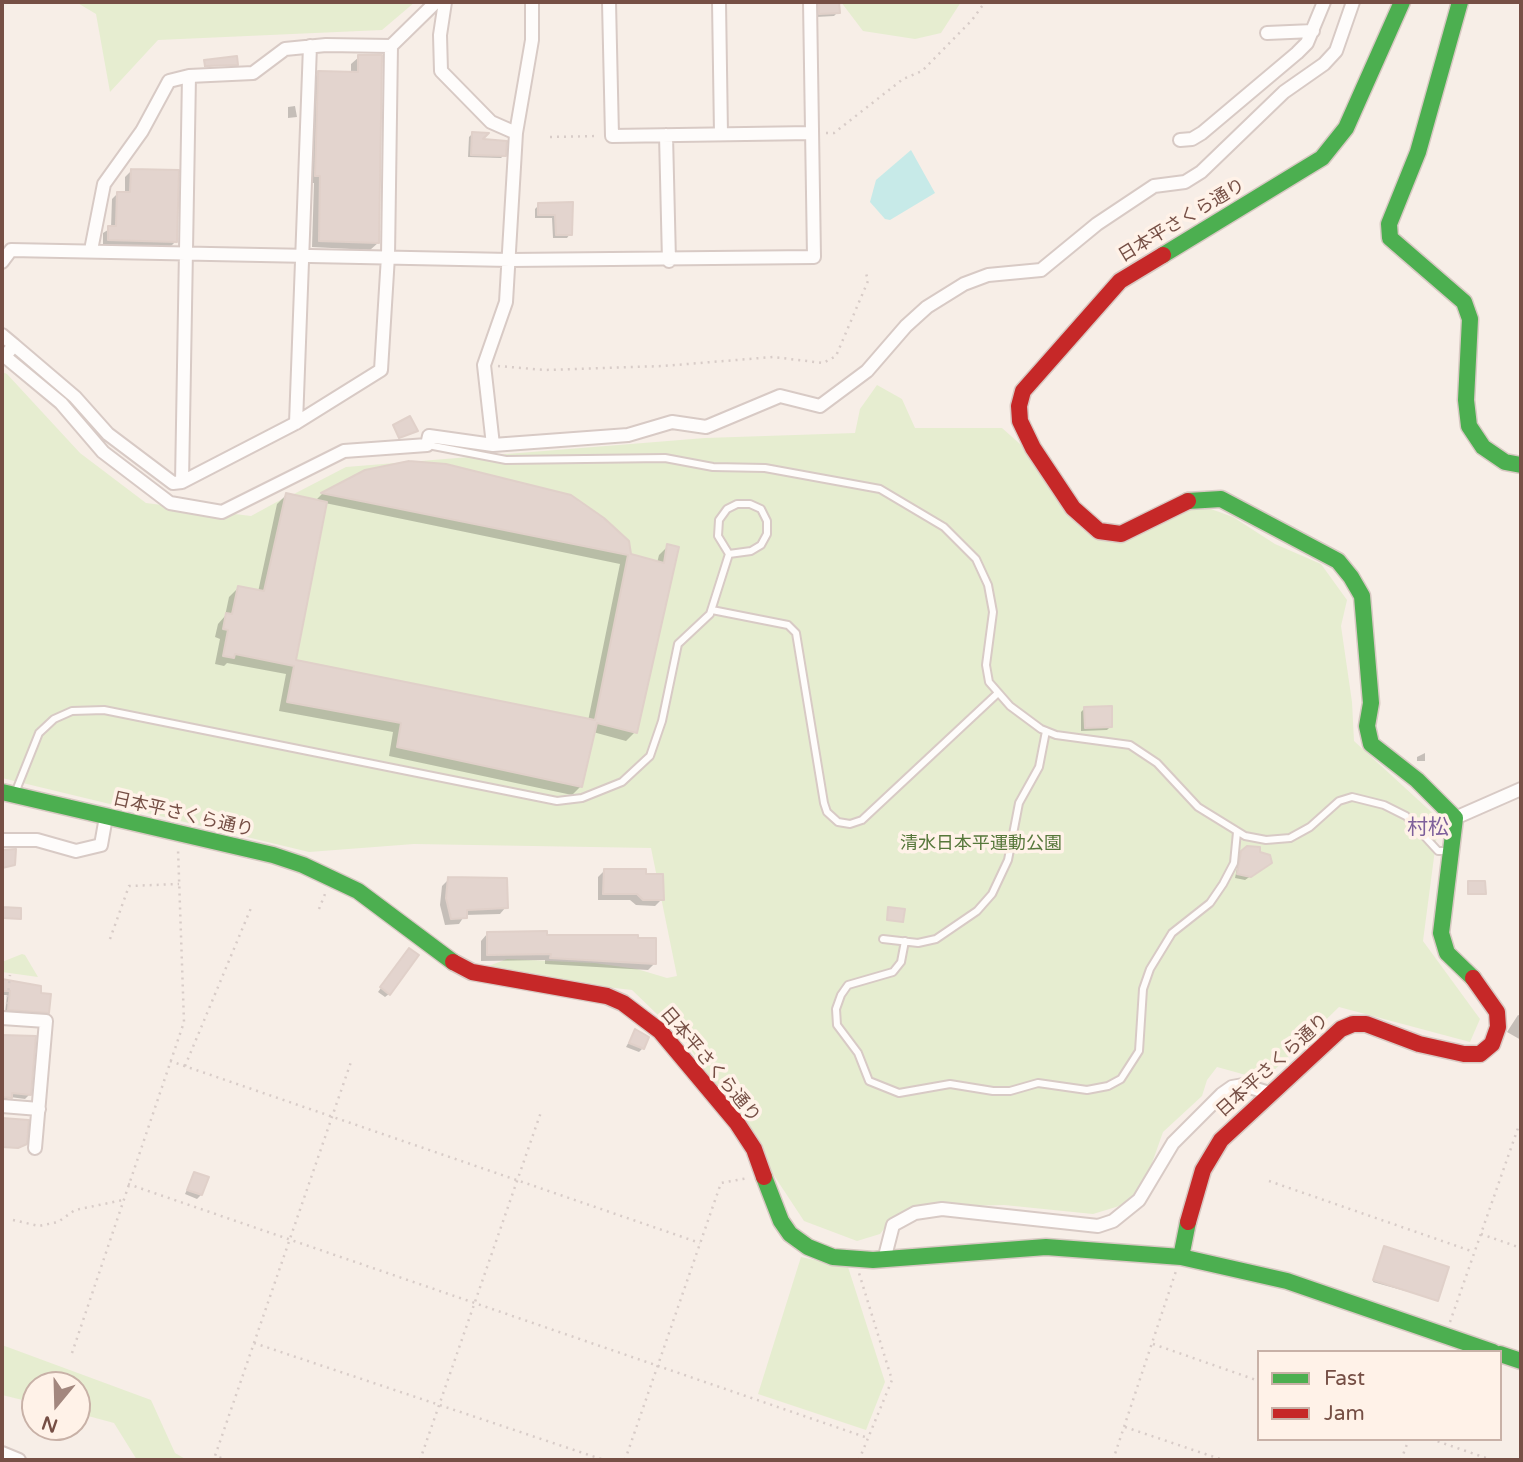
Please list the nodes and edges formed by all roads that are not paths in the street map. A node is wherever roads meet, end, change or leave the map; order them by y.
1 (436, 2) edge
2 (445, 2) edge
3 (532, 2) edge
4 (609, 2) edge
5 (719, 2) edge
6 (810, 2) edge
7 (1324, 2) edge
8 (1353, 2) edge
9 (1402, 2) edge
10 (1460, 2) edge
11 (1312, 31) junction
12 (1267, 33) dead end
13 (310, 46) junction
14 (391, 46) junction
15 (189, 76) junction
16 (516, 133) junction
17 (812, 133) junction
18 (721, 134) junction
19 (666, 135) junction
20 (1180, 140) dead end
21 (90, 250) junction
22 (186, 251) junction
23 (304, 254) junction
24 (388, 256) junction
25 (510, 260) junction
26 (669, 261) junction
27 (2, 262) edge
28 (2, 335) edge
29 (7, 351) edge
30 (296, 423) junction
31 (427, 445) junction
32 (494, 445) junction
33 (1521, 464) edge
34 (182, 482) junction
35 (729, 554) junction
36 (712, 610) junction
37 (999, 693) junction
38 (1046, 731) junction
39 (1521, 789) edge
40 (8, 794) edge
41 (106, 817) junction
42 (1455, 818) junction
43 (1237, 832) junction
44 (2, 840) edge
45 (1451, 851) junction
46 (883, 939) dead end
47 (905, 942) junction
48 (4, 1018) edge
49 (1269, 1093) junction
50 (2, 1106) edge
51 (39, 1109) junction
52 (36, 1148) dead end
53 (1181, 1257) junction
54 (884, 1260) junction
55 (1487, 1350) edge
56 (1502, 1355) edge
57 (1521, 1361) edge
58 (2, 1453) edge
59 (19, 1460) edge

1 - 14 street
2 - 16 street
3 - 16 street
4 - 19 street
5 - 18 street
6 - 17 street
7 - 11 street
8 - 32 street
9 - 42 street, 日本平さくら通り
10 - 33 street
11 - 12 street
11 - 20 street
13 - 14 street
13 - 15 street
13 - 23 street
14 - 24 street
15 - 21 street
15 - 22 street
16 - 25 street
17 - 18 street
17 - 26 street
18 - 19 street
19 - 26 street
21 - 22 street
21 - 27 street
22 - 23 street
22 - 34 street
23 - 24 street
23 - 30 street
24 - 25 street
24 - 30 street
25 - 26 street
25 - 32 street
28 - 29 street
29 - 31 street
29 - 34 street
30 - 34 street
31 - 32 street
31 - 37 lane
35 - 35 lane
35 - 36 lane
36 - 37 lane
36 - 40 lane
37 - 38 lane
38 - 43 lane
38 - 47 lane
39 - 42 street
40 - 41 street, 日本平さくら通り
41 - 44 street
41 - 54 street, 日本平さくら通り
42 - 45 street, 日本平さくら通り
43 - 45 lane
43 - 47 lane
45 - 49 street, 日本平さくら通り
46 - 47 lane
48 - 51 street
49 - 53 street, 日本平さくら通り
49 - 54 street
50 - 51 street
51 - 52 street
53 - 54 street, 日本平さくら通り
53 - 55 street
56 - 57 street
58 - 59 street

